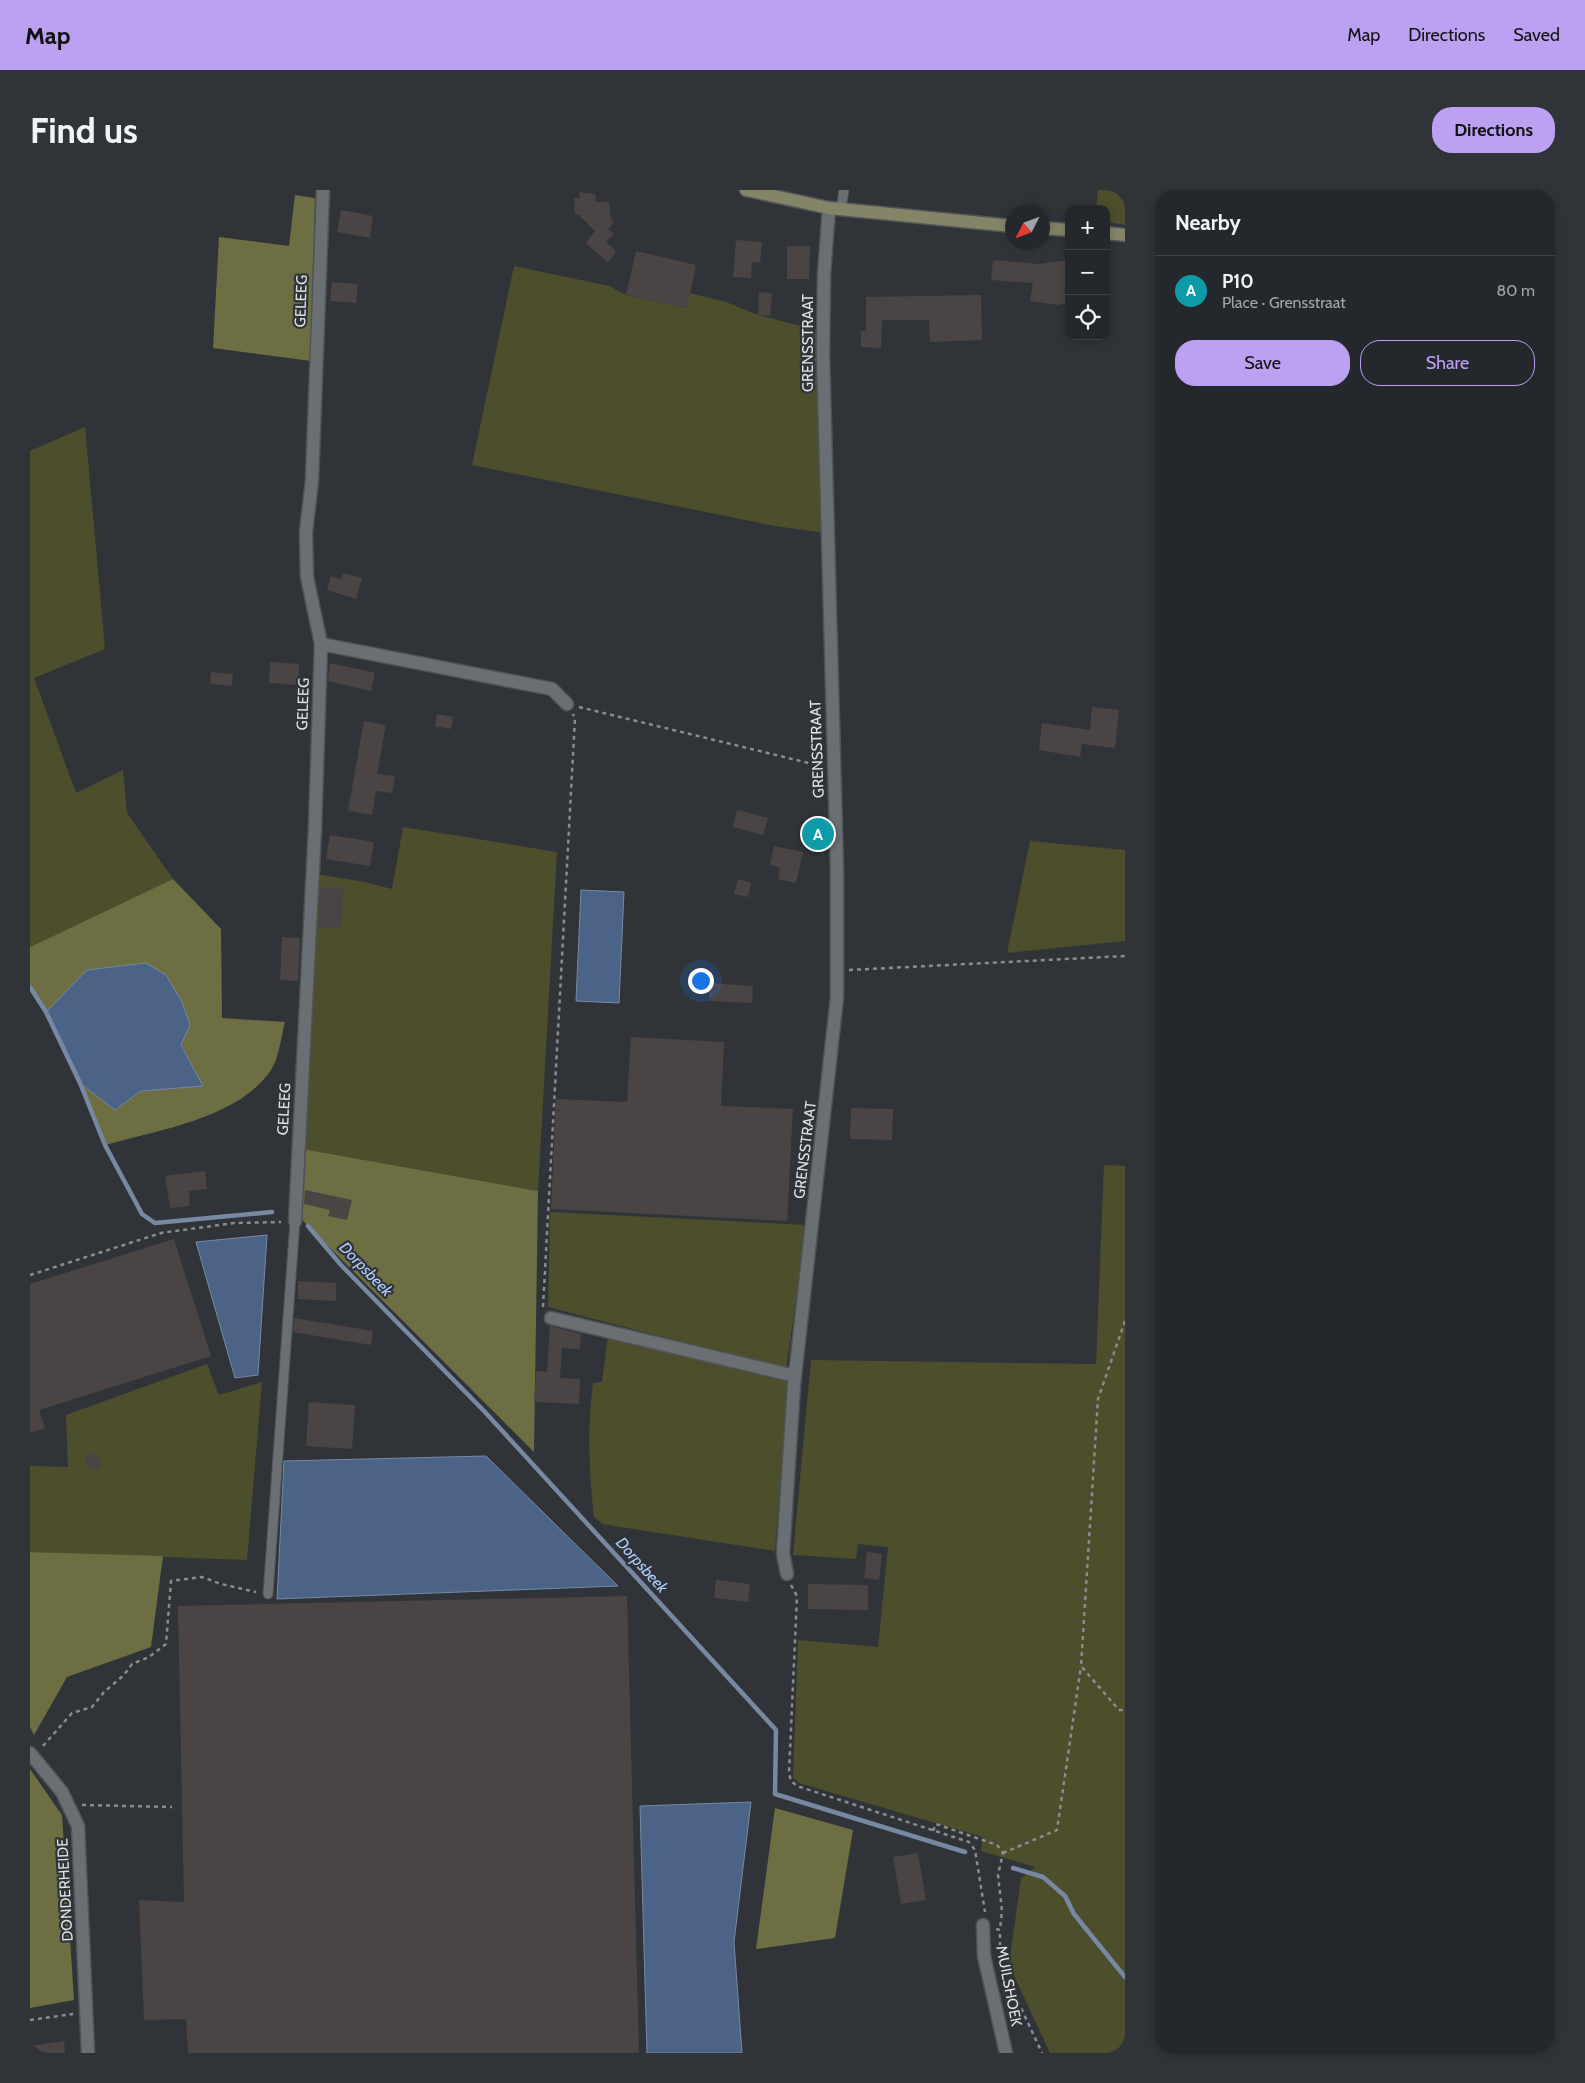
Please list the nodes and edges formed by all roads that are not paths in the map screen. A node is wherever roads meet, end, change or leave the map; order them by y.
1 (323, 190) edge
2 (746, 190) edge
3 (844, 190) edge
4 (835, 208) junction
5 (1005, 225) edge
6 (1050, 229) edge
7 (1065, 230) edge
8 (1110, 233) edge
9 (1125, 235) edge
10 (321, 644) junction
11 (567, 704) road end
12 (295, 1221) joint
13 (551, 1318) road end
14 (795, 1376) junction
15 (787, 1574) road end
16 (268, 1594) road end
17 (32, 1755) edge
18 (983, 1925) road end
19 (88, 2053) edge
20 (1006, 2053) edge

1 - 10 street, GELEEG
2 - 4 street
3 - 4 lane
4 - 5 street
4 - 14 street, GRENSSTRAAT
6 - 7 street
8 - 9 street
10 - 11 street
10 - 12 street, GELEEG
12 - 16 lane
13 - 14 street
14 - 15 street, GRENSSTRAAT
17 - 19 street, DONDERHEIDE
18 - 20 street, MUILSHOEK

